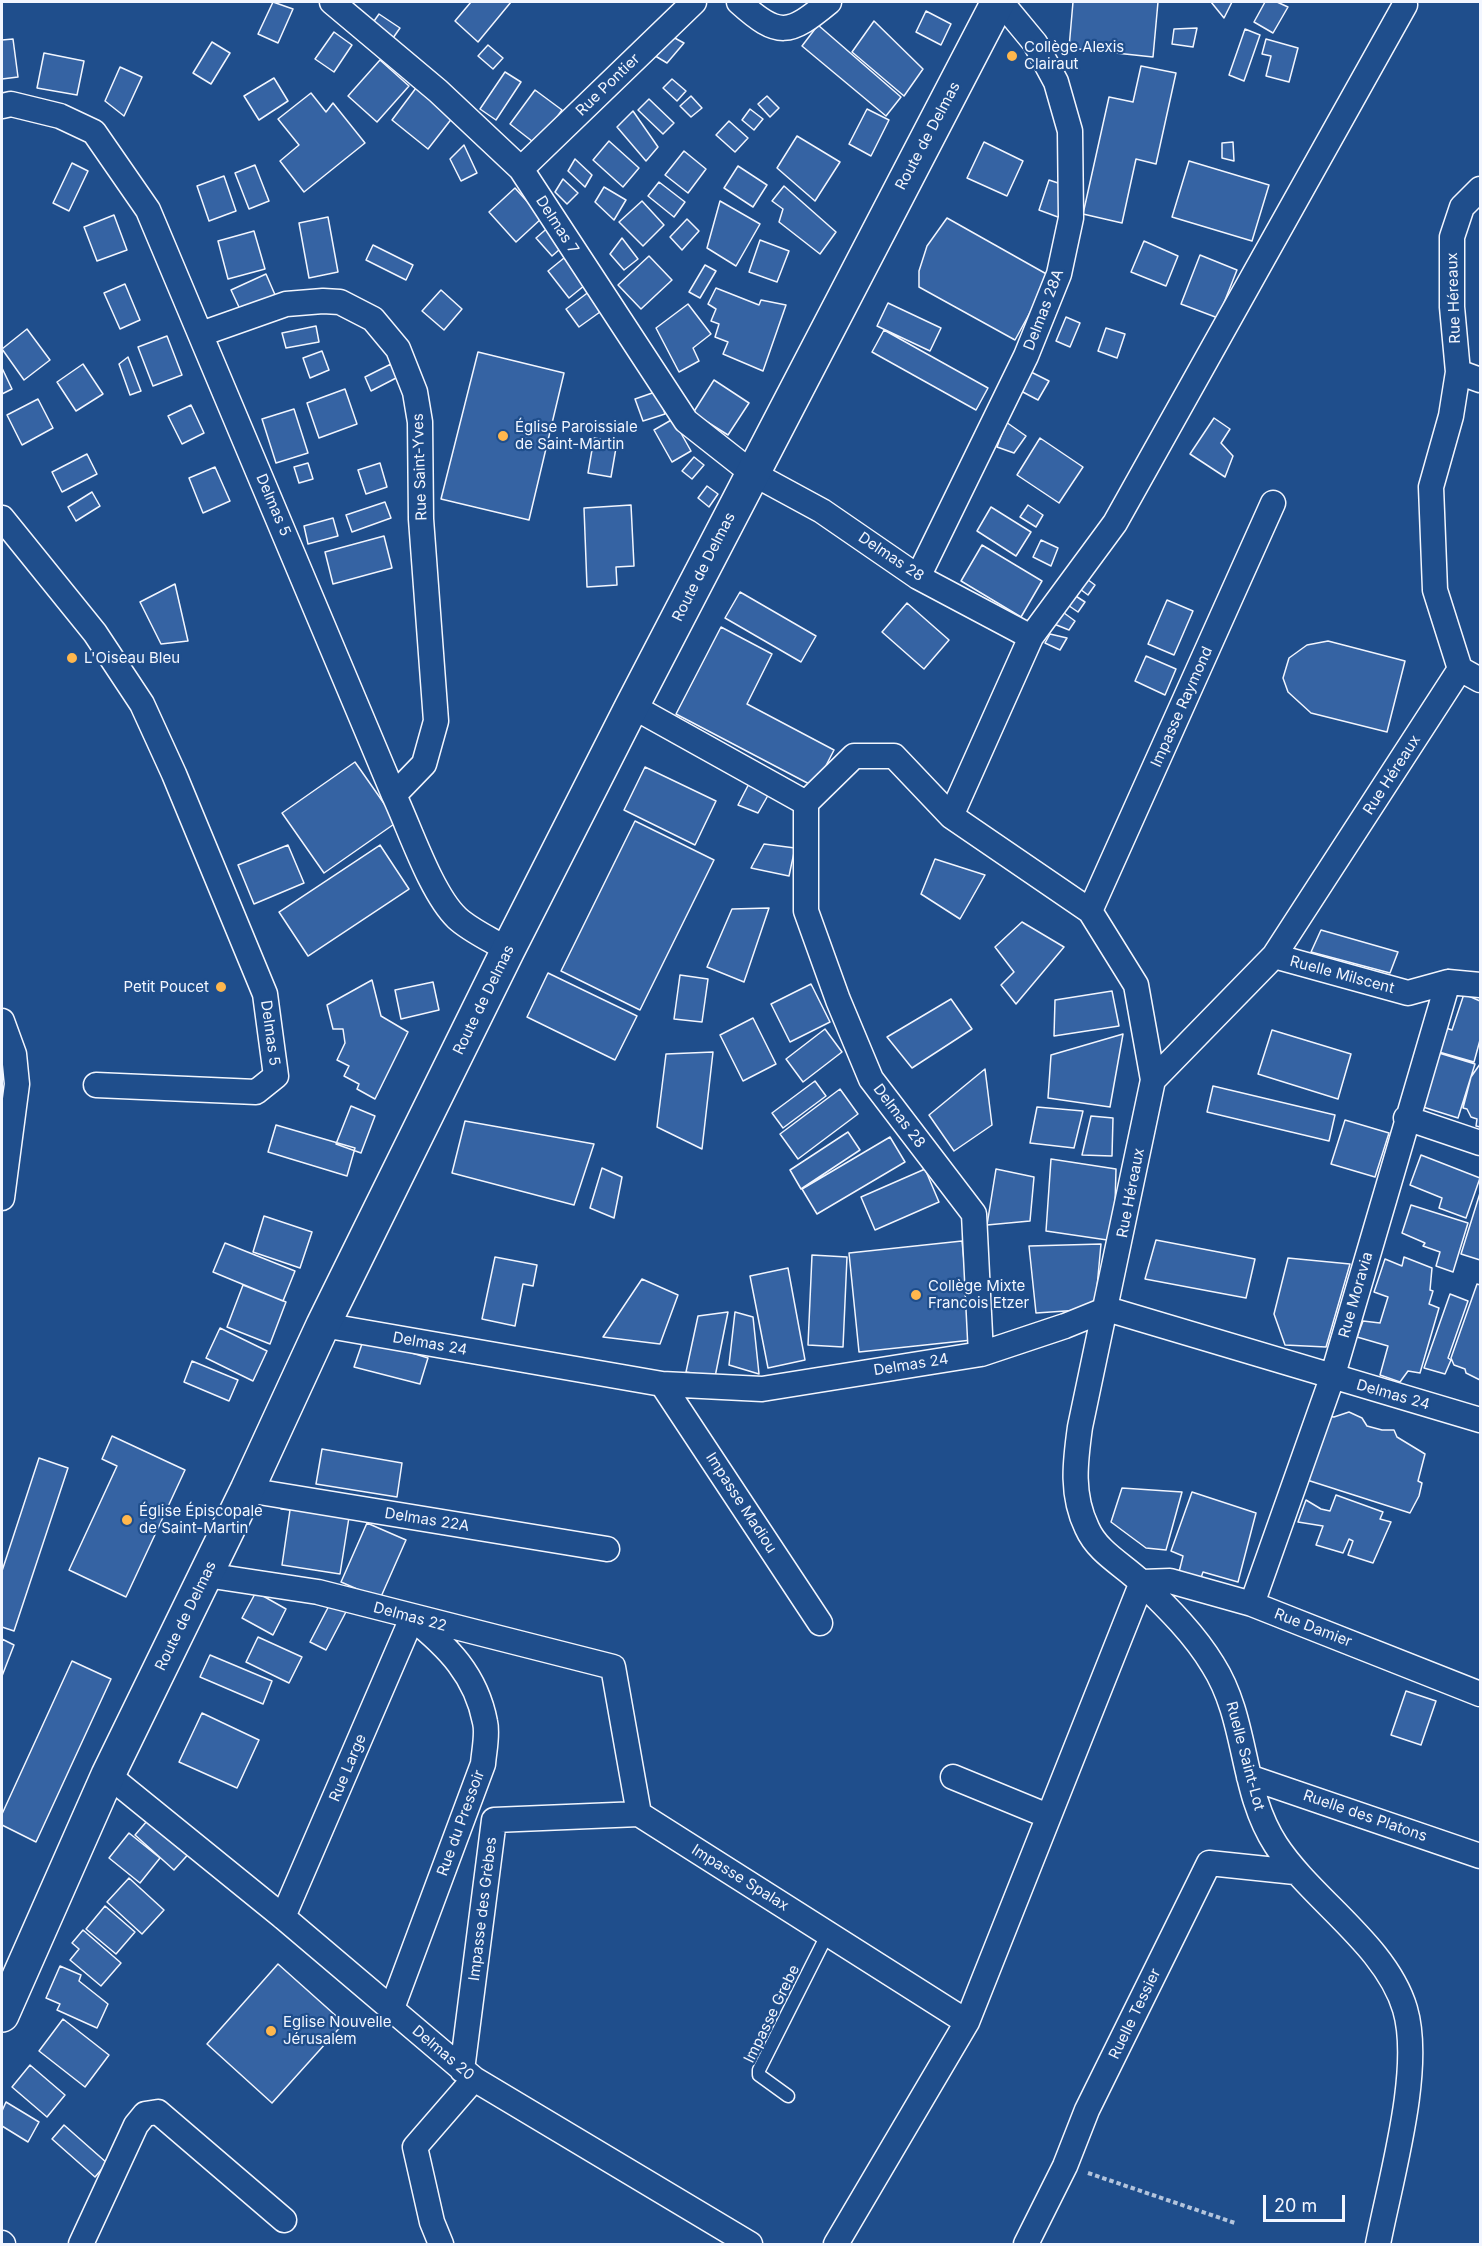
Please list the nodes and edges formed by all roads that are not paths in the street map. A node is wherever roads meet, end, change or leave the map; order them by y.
1 (332, 2) edge
2 (694, 2) edge
3 (739, 2) edge
4 (829, 2) edge
5 (1000, 2) edge
6 (1405, 5) dead end
7 (2, 106) edge
8 (521, 169) junction
9 (1480, 189) edge
10 (201, 334) junction
11 (1458, 372) junction
12 (1480, 380) edge
13 (752, 473) junction
14 (1273, 503) dead end
15 (2, 520) edge
16 (918, 577) junction
17 (1031, 637) junction
18 (1470, 674) edge
19 (632, 706) junction
20 (394, 795) junction
21 (806, 803) junction
22 (951, 816) junction
23 (1090, 911) junction
24 (508, 950) junction
25 (1274, 956) junction
26 (1448, 982) junction
27 (1480, 985) edge
28 (2, 1022) edge
29 (1154, 1080) junction
30 (96, 1085) dead end
31 (1406, 1118) junction
32 (1480, 1143) edge
33 (2, 1198) edge
34 (1107, 1309) junction
35 (324, 1326) junction
36 (981, 1353) junction
37 (1332, 1378) junction
38 (662, 1383) junction
39 (1480, 1420) edge
40 (247, 1490) junction
41 (607, 1550) dead end
42 (206, 1575) junction
43 (1142, 1582) junction
44 (1252, 1604) junction
45 (412, 1618) junction
46 (820, 1623) dead end
47 (1480, 1694) edge
48 (108, 1775) junction
49 (953, 1777) dead end
50 (1249, 1777) junction
51 (639, 1814) junction
52 (1048, 1816) junction
53 (1480, 1856) edge
54 (1296, 1872) junction
55 (283, 1917) junction
56 (828, 1933) junction
57 (392, 2011) junction
58 (2, 2015) edge
59 (967, 2022) junction
60 (468, 2075) junction
61 (788, 2096) dead end
62 (284, 2220) dead end
63 (81, 2244) edge
64 (441, 2244) edge
65 (750, 2244) edge
66 (836, 2244) edge
67 (1026, 2244) edge
68 (1378, 2244) edge

1 - 8 street, Delmas 7
2 - 8 street, Rue Pontier
3 - 4 street
5 - 13 main road, Route de Delmas
5 - 16 street, Delmas 28A
6 - 17 street
7 - 10 street, Delmas 5
8 - 13 street, Delmas 7
9 - 11 street, Rue Héreaux
10 - 20 street, Delmas 5
10 - 20 street, Rue Saint-Yves
11 - 12 street
11 - 18 street, Rue Héreaux
13 - 16 street, Delmas 28
13 - 19 main road, Route de Delmas
14 - 23 street, Impasse Raymond
15 - 30 street, Delmas 5
16 - 17 street, Delmas 28
17 - 22 street
18 - 25 street, Rue Héreaux
19 - 21 street
19 - 24 main road, Route de Delmas
20 - 24 street, Delmas 5
21 - 22 street
21 - 36 street, Delmas 28
22 - 23 street
23 - 29 street
24 - 35 main road, Route de Delmas
25 - 26 street, Ruelle Milscent
25 - 29 street, Rue Héreaux
26 - 27 street, Ruelle Milscent
26 - 31 street, Rue Moravia
28 - 33 street
29 - 34 street, Rue Héreaux
31 - 32 street
31 - 37 street, Rue Moravia
34 - 36 street, Delmas 24
34 - 37 street, Delmas 24
34 - 43 street, Ruelle Saint-Lot
35 - 38 street, Delmas 24
35 - 40 main road, Route de Delmas
36 - 38 street, Delmas 24
37 - 39 street, Delmas 24
37 - 44 street, Rue Moravia
38 - 46 street, Impasse Madiou
40 - 41 street, Delmas 22A
40 - 42 main road, Route de Delmas
42 - 45 street, Delmas 22
42 - 48 main road, Route de Delmas
43 - 44 street, Rue Damier
43 - 50 street, Ruelle Saint-Lot
43 - 52 street
44 - 47 street, Rue Damier
45 - 51 street, Delmas 22
45 - 55 street, Rue Large
45 - 57 street, Rue du Pressoir
48 - 55 street, Delmas 20
48 - 58 main road, Route de Delmas
49 - 52 street
50 - 53 street, Ruelle des Platons
50 - 54 street, Ruelle Saint-Lot
51 - 56 street, Impasse Spalax
51 - 60 street, Impasse des Grèbes
52 - 59 street
54 - 67 street, Ruelle Tessier
54 - 68 street, Ruelle Saint-Lot
55 - 57 street, Delmas 20
56 - 59 street, Impasse Spalax
56 - 61 lane, Impasse Grebe
57 - 60 street, Delmas 20
59 - 66 street
60 - 64 street
60 - 65 street, Delmas 20
62 - 63 street

